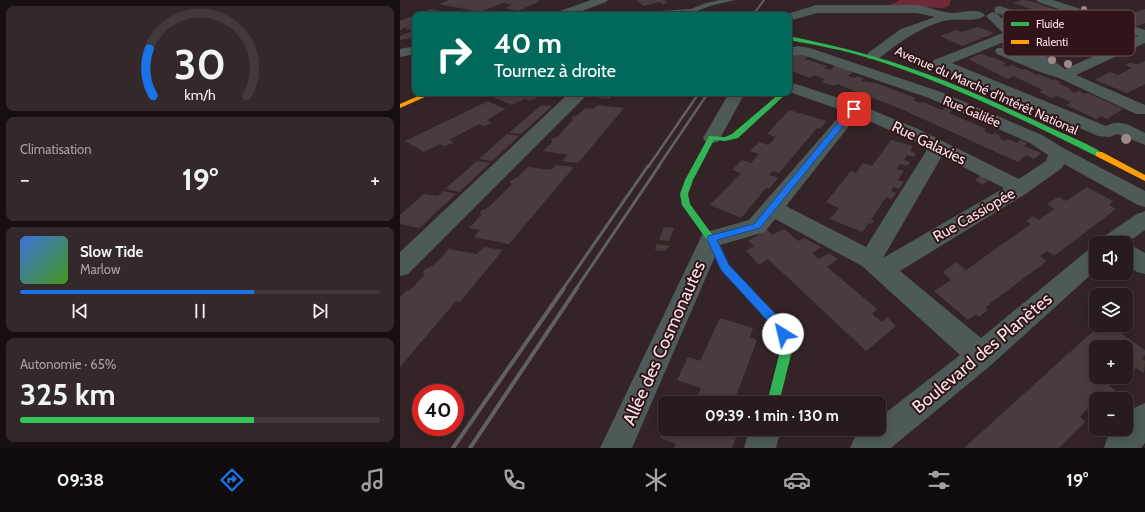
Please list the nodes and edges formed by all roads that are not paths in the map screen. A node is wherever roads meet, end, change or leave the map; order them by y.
1 (602, 0) edge
2 (732, 0) edge
3 (808, 0) edge
4 (1046, 0) edge
5 (990, 8) edge
6 (816, 9) junction
7 (1075, 10) edge
8 (572, 12) edge
9 (676, 12) edge
10 (1003, 13) edge
11 (792, 16) edge
12 (945, 17) junction
13 (1003, 23) edge
14 (792, 31) edge
15 (1135, 31) edge
16 (1145, 34) edge
17 (1003, 38) edge
18 (1145, 38) edge
19 (792, 39) edge
20 (1135, 43) edge
21 (412, 51) edge
22 (792, 51) edge
23 (400, 53) edge
24 (882, 53) junction
25 (1012, 56) edge
26 (1037, 56) edge
27 (1107, 56) edge
28 (928, 66) dead end
29 (1064, 75) junction
30 (792, 90) edge
31 (412, 91) edge
32 (400, 96) edge
33 (423, 96) edge
34 (576, 96) edge
35 (735, 96) edge
36 (780, 96) edge
37 (400, 106) edge
38 (854, 109) junction
39 (1143, 109) edge
40 (1117, 127) junction
41 (1087, 135) dead end
42 (712, 138) junction
43 (1145, 140) edge
44 (938, 147) junction
45 (1058, 153) junction
46 (1145, 178) edge
47 (1020, 188) junction
48 (1145, 200) edge
49 (773, 208) junction
50 (1145, 219) edge
51 (1121, 236) edge
52 (711, 239) junction
53 (409, 247) edge
54 (1133, 257) edge
55 (1089, 262) edge
56 (876, 265) junction
57 (1145, 265) edge
58 (400, 267) edge
59 (981, 356) junction
60 (775, 396) edge
61 (1145, 419) edge
62 (763, 436) edge
63 (616, 448) edge
64 (760, 448) edge
65 (866, 448) edge
66 (1120, 448) edge

1 - 8 street
2 - 9 lane
3 - 6 street
4 - 7 street
5 - 10 street
5 - 12 street
5 - 12 street
5 - 13 street
6 - 11 street
6 - 12 street
12 - 24 street
14 - 24 main road, Avenue du Marché d'Intérêt National
15 - 16 street
17 - 40 street
18 - 20 street
19 - 24 main road, Avenue du Marché d'Intérêt National
21 - 23 street
22 - 45 street, Rue Galilée
24 - 46 main road, Avenue du Marché d'Intérêt National
25 - 29 street
26 - 29 street
27 - 29 street
28 - 41 main road, Avenue du Marché d'Intérêt National
29 - 39 street
30 - 38 street, Rue Galaxies
31 - 32 main road
33 - 37 main road
34 - 53 street
35 - 42 street
36 - 42 main road
38 - 44 street, Rue Galaxies
38 - 49 street
39 - 40 street
40 - 43 street
42 - 52 main road
44 - 47 street, Rue Galaxies
44 - 56 street
45 - 47 street, Rue Cassiopée
45 - 48 street, Rue Galilée
47 - 56 street, Rue Cassiopée
49 - 52 street
49 - 56 street
50 - 51 street
52 - 60 main road
52 - 63 street, Allée des Cosmonautes
53 - 58 street
54 - 57 street
55 - 59 street, Boulevard des Planètes
56 - 59 street
59 - 65 street, Boulevard des Planètes
61 - 66 street
62 - 64 street

